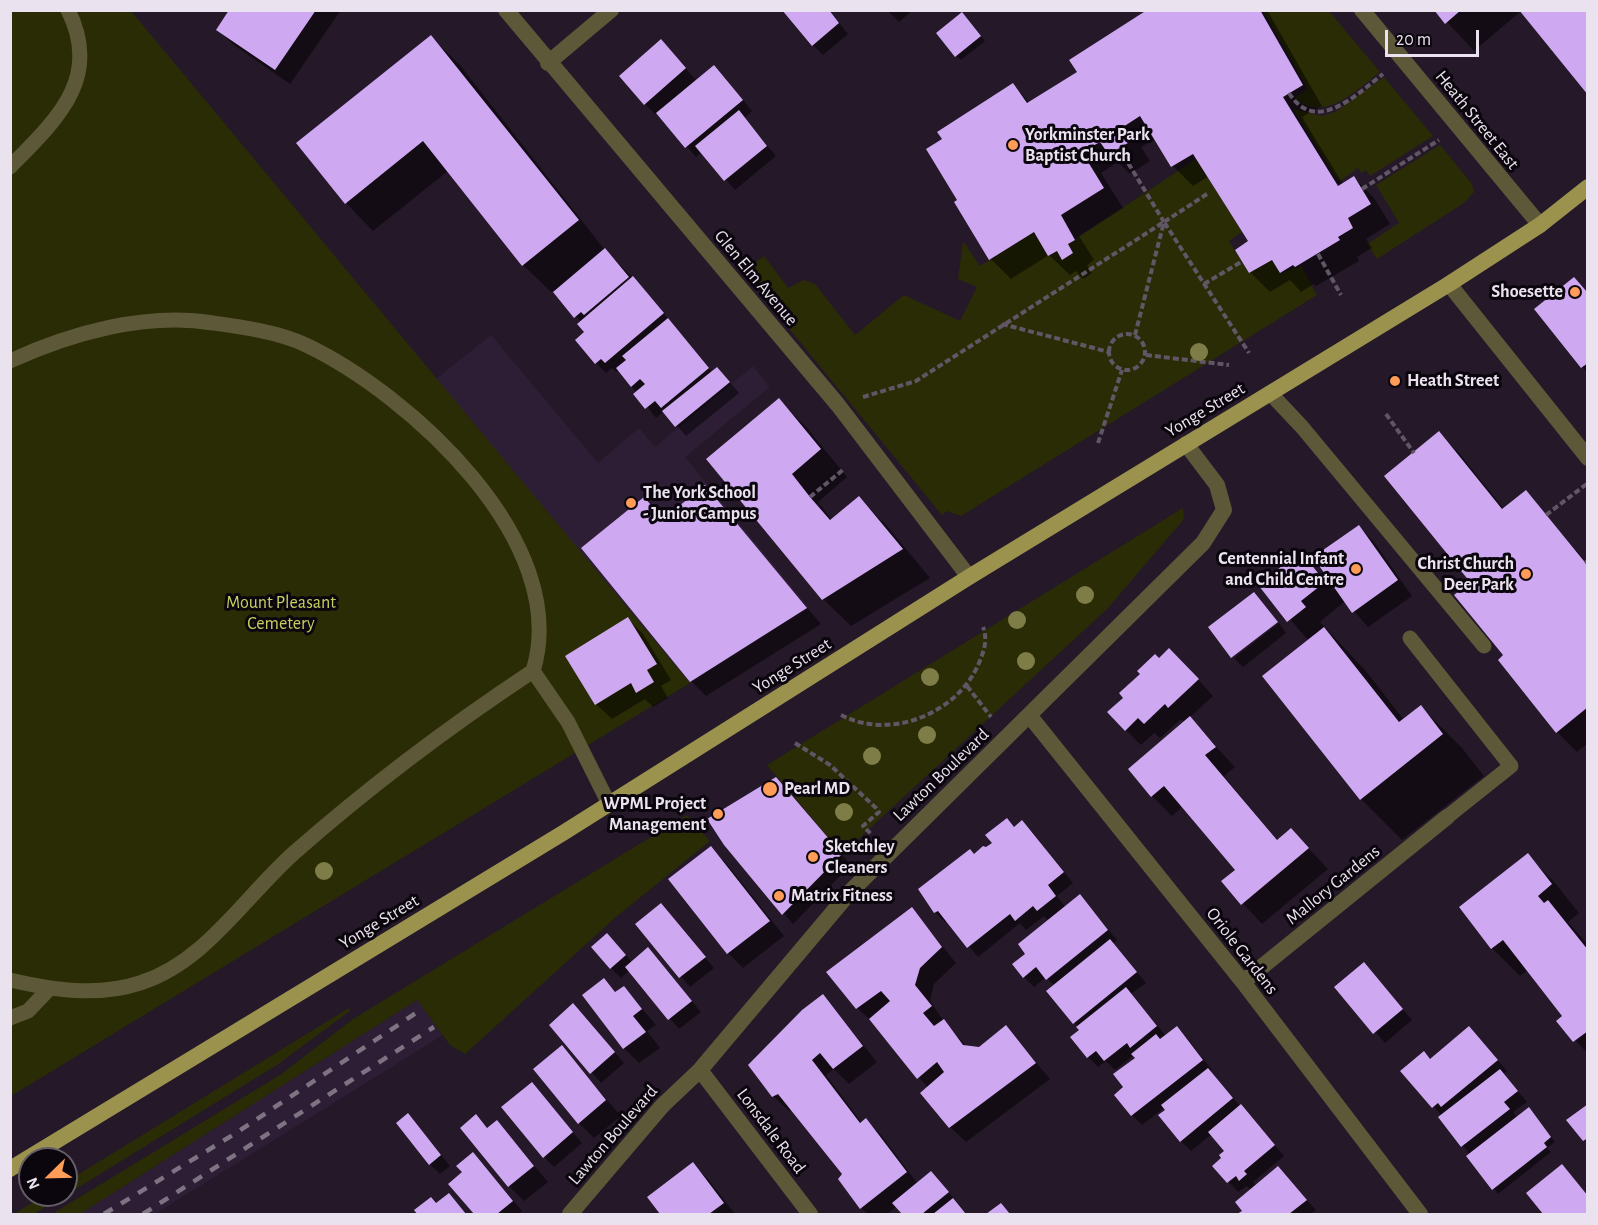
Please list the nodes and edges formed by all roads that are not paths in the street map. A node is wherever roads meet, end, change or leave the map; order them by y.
1 (68, 10) edge
2 (506, 10) edge
3 (611, 10) edge
4 (1362, 10) edge
5 (548, 63) junction
6 (10, 167) edge
7 (1587, 187) edge
8 (1540, 225) junction
9 (1449, 284) junction
10 (10, 361) edge
11 (1270, 393) junction
12 (1186, 444) junction
13 (1587, 458) edge
14 (969, 577) junction
15 (1410, 638) dead end
16 (1484, 646) dead end
17 (534, 671) junction
18 (1029, 715) junction
19 (609, 804) junction
20 (1447, 817) joint
21 (10, 980) edge
22 (1243, 982) junction
23 (49, 989) junction
24 (10, 1018) edge
25 (700, 1070) junction
26 (10, 1169) edge
27 (570, 1215) edge
28 (810, 1215) edge
29 (1420, 1215) edge

1 - 6 lane
2 - 5 street, Glen Elm Avenue
3 - 5 street
4 - 8 street, Heath Street East
5 - 14 street, Glen Elm Avenue
7 - 8 main road, Yonge Street
8 - 9 main road, Yonge Street
9 - 11 main road, Yonge Street
9 - 13 street
10 - 17 lane
11 - 12 main road, Yonge Street
11 - 16 lane
12 - 14 main road, Yonge Street
12 - 18 street, Lawton Boulevard
14 - 19 main road, Yonge Street
15 - 20 lane
17 - 19 lane
17 - 23 lane
18 - 22 street, Oriole Gardens
18 - 25 street, Lawton Boulevard
19 - 26 main road, Yonge Street
20 - 22 street, Mallory Gardens
21 - 23 lane
22 - 29 street, Oriole Gardens
23 - 24 lane
25 - 27 street, Lawton Boulevard
25 - 28 street, Lonsdale Road

